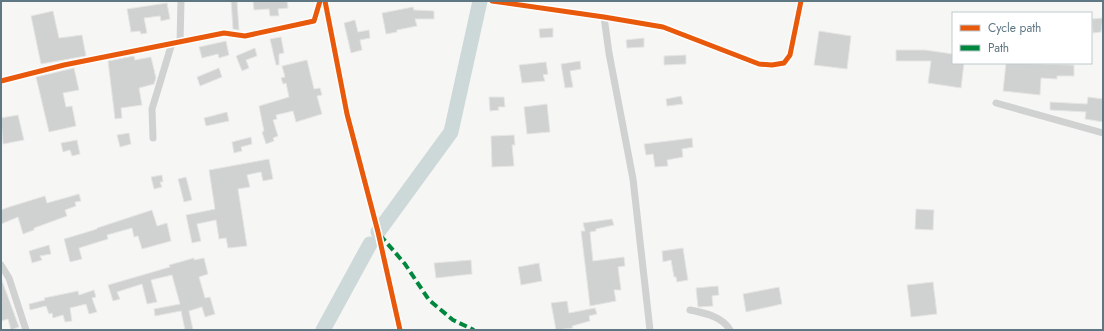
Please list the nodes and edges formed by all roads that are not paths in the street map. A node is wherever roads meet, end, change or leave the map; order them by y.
1 (181, 1) edge
2 (320, 1) edge
3 (325, 1) edge
4 (492, 1) edge
5 (801, 1) edge
6 (604, 17) junction
7 (176, 42) junction
8 (1, 81) edge
9 (996, 102) dead end
10 (1103, 134) edge
11 (153, 138) dead end
12 (1, 265) edge
13 (690, 310) dead end
14 (26, 330) edge
15 (400, 330) edge
16 (650, 330) edge
17 (730, 330) edge

1 - 7 street
2 - 7 street
3 - 15 street
4 - 6 street
5 - 6 street
6 - 16 street
7 - 8 street
7 - 11 street
9 - 10 street
12 - 14 street
13 - 17 street

